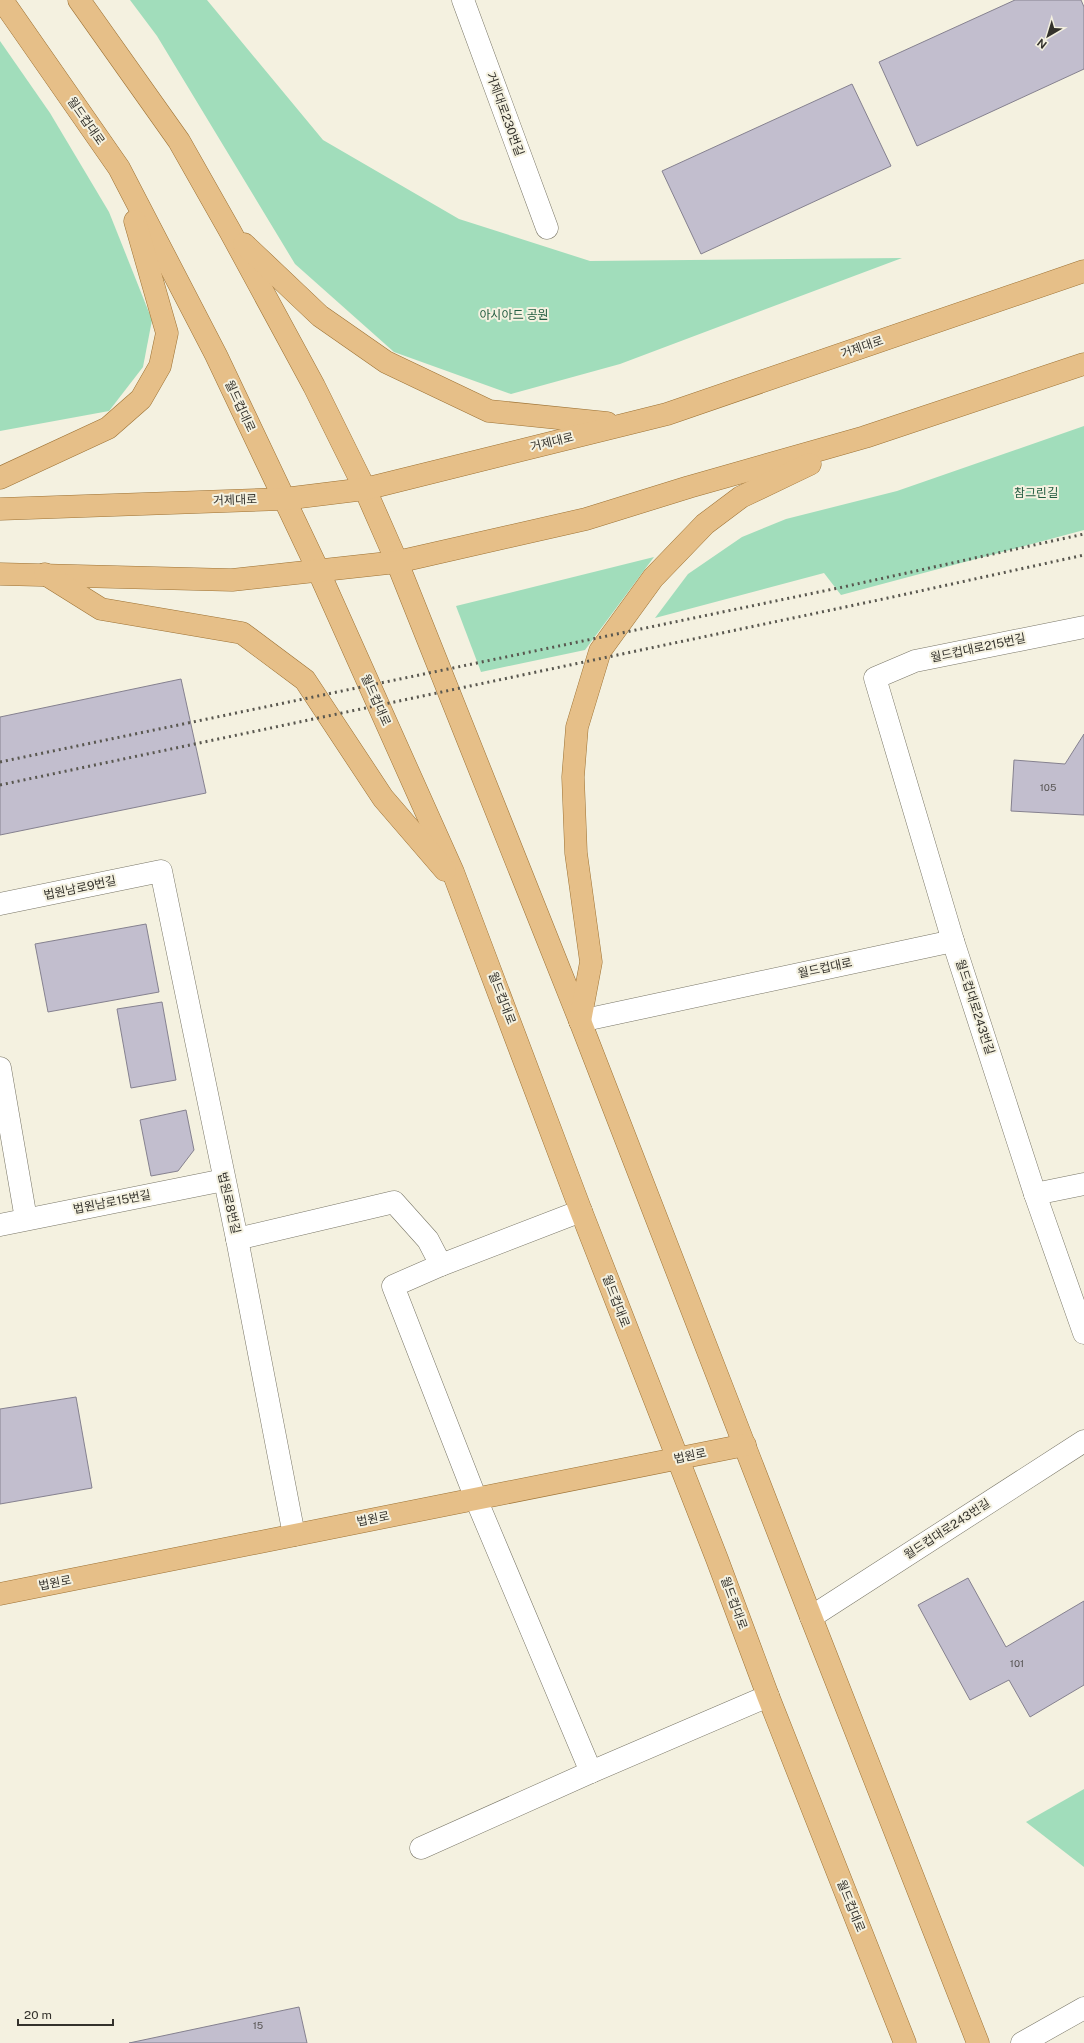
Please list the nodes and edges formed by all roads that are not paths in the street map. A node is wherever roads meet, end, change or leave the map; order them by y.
1 (2, 0) edge
2 (79, 0) edge
3 (463, 0) edge
4 (119, 168) junction
5 (547, 228) dead end
6 (230, 230) junction
7 (1084, 271) edge
8 (1084, 364) edge
9 (622, 425) junction
10 (865, 437) junction
11 (0, 478) edge
12 (365, 489) junction
13 (284, 498) junction
14 (0, 509) edge
15 (397, 562) junction
16 (318, 570) junction
17 (0, 574) edge
18 (44, 574) junction
19 (1084, 627) edge
20 (876, 678) joint
21 (161, 871) joint
22 (460, 887) junction
23 (0, 904) edge
24 (953, 941) junction
25 (580, 1021) junction
26 (0, 1068) edge
27 (224, 1180) junction
28 (1084, 1184) edge
29 (1035, 1194) junction
30 (581, 1211) junction
31 (26, 1219) junction
32 (0, 1224) edge
33 (237, 1239) junction
34 (442, 1265) junction
35 (1084, 1334) edge
36 (1084, 1441) edge
37 (745, 1445) junction
38 (678, 1458) junction
39 (476, 1499) junction
40 (294, 1535) junction
41 (0, 1594) edge
42 (810, 1617) junction
43 (768, 1696) junction
44 (590, 1772) junction
45 (421, 1848) dead end
46 (1084, 2008) edge
47 (905, 2043) edge
48 (978, 2043) edge
49 (1022, 2043) edge

1 - 4 main road, 월드컵대로
2 - 6 main road
3 - 5 street, 거제대로230번길
4 - 11 main road
4 - 13 main road, 월드컵대로
6 - 9 main road
6 - 12 main road
7 - 9 main road, 거제대로
8 - 10 main road
9 - 12 main road, 거제대로
10 - 15 main road
10 - 25 main road
12 - 13 main road, 거제대로
12 - 15 main road
13 - 14 main road, 거제대로
13 - 16 main road, 월드컵대로
15 - 16 main road
15 - 25 main road
16 - 18 main road
16 - 22 main road, 월드컵대로
17 - 18 main road
18 - 22 main road
19 - 20 street, 월드컵대로215번길
20 - 24 street, 월드컵대로243번길
21 - 23 street, 법원남로9번길
21 - 27 street, 법원로8번길
22 - 30 main road, 월드컵대로
24 - 25 street, 월드컵대로
24 - 29 street, 월드컵대로243번길
25 - 37 main road
26 - 31 street
27 - 31 street, 법원남로15번길
27 - 33 street, 법원로8번길
28 - 29 street
29 - 35 street, 월드컵대로243번길
30 - 34 street
30 - 38 main road, 월드컵대로
31 - 32 street, 법원남로15번길
33 - 34 street
33 - 40 street, 법원로8번길
34 - 39 street
36 - 42 street, 월드컵대로243번길
37 - 38 main road, 법원로
37 - 42 main road
38 - 39 main road, 법원로
38 - 43 main road, 월드컵대로
39 - 40 main road, 법원로
39 - 44 street
40 - 41 main road, 법원로
42 - 48 main road
43 - 44 street
43 - 47 main road, 월드컵대로
44 - 45 street
46 - 49 street

